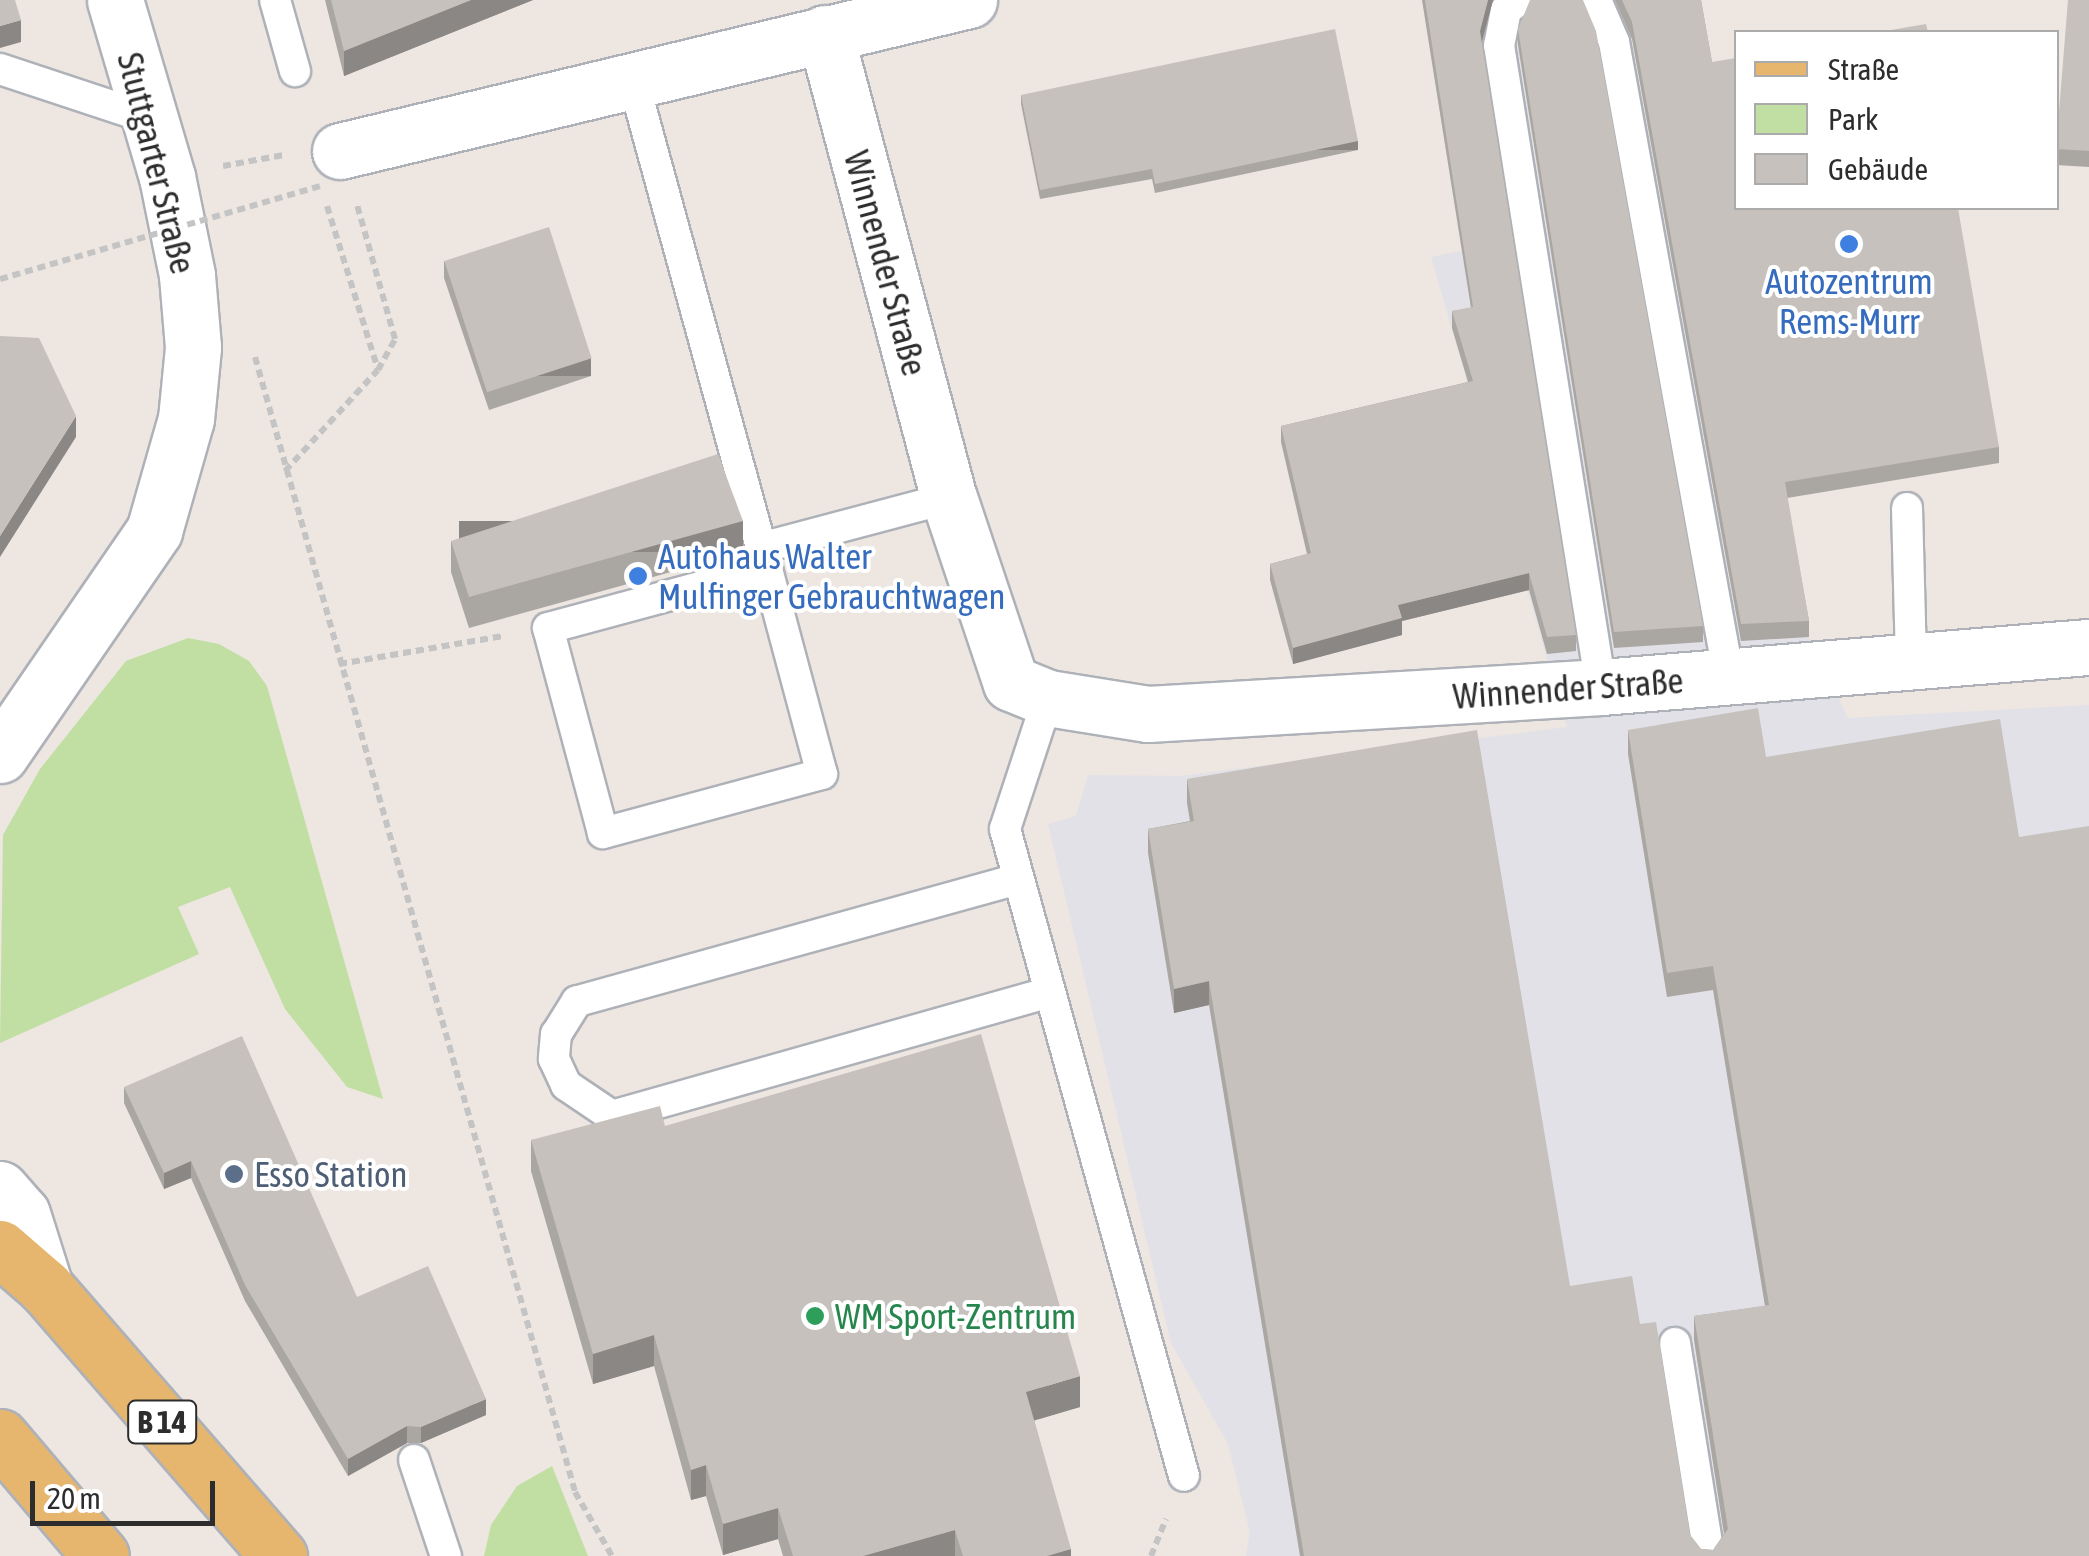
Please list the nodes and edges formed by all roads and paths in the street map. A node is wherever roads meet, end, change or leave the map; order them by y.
1 (115, 0) edge
2 (275, 0) edge
3 (969, 0) edge
4 (1519, 0) edge
5 (1596, 0) edge
6 (824, 33) junction
7 (0, 69) edge
8 (296, 71) dead end
9 (633, 80) junction
10 (150, 120) junction
11 (208, 168) dead end
12 (330, 169) junction
13 (0, 280) edge
14 (378, 370) junction
15 (948, 498) junction
16 (1906, 508) dead end
17 (764, 558) junction
18 (548, 628) junction
19 (2089, 647) edge
20 (1911, 662) junction
21 (339, 664) junction
22 (1729, 678) junction
23 (1601, 688) junction
24 (1048, 698) junction
25 (0, 755) edge
26 (1018, 879) junction
27 (1050, 992) junction
28 (0, 1189) edge
29 (0, 1248) edge
30 (46, 1287) junction
31 (1675, 1343) dead end
32 (0, 1437) edge
33 (414, 1460) dead end
34 (1184, 1476) dead end
35 (101, 1556) edge
36 (279, 1556) edge
37 (446, 1556) edge
38 (612, 1556) edge
39 (1708, 1556) edge

1 - 10 street, Stuttgarter Straße
2 - 8 lane
3 - 6 street
4 - 23 lane
5 - 22 lane
6 - 9 street
6 - 15 street, Winnender Straße
7 - 10 lane
9 - 12 street
9 - 17 lane
10 - 25 street, Stuttgarter Straße
11 - 12 path
12 - 13 path, bridge
12 - 14 path
12 - 14 path
14 - 21 path
15 - 17 lane
15 - 24 street, Winnender Straße
16 - 20 lane
17 - 18 lane
17 - 18 lane
18 - 21 path
19 - 20 street, Winnender Straße
20 - 22 street, Winnender Straße
21 - 38 path
22 - 23 street, Winnender Straße
23 - 24 street, Winnender Straße
24 - 26 lane
26 - 27 lane
26 - 27 lane
27 - 34 lane
28 - 30 street
29 - 30 main road, B 14
30 - 36 main road, B 14
31 - 39 lane
32 - 35 main road
33 - 37 lane

